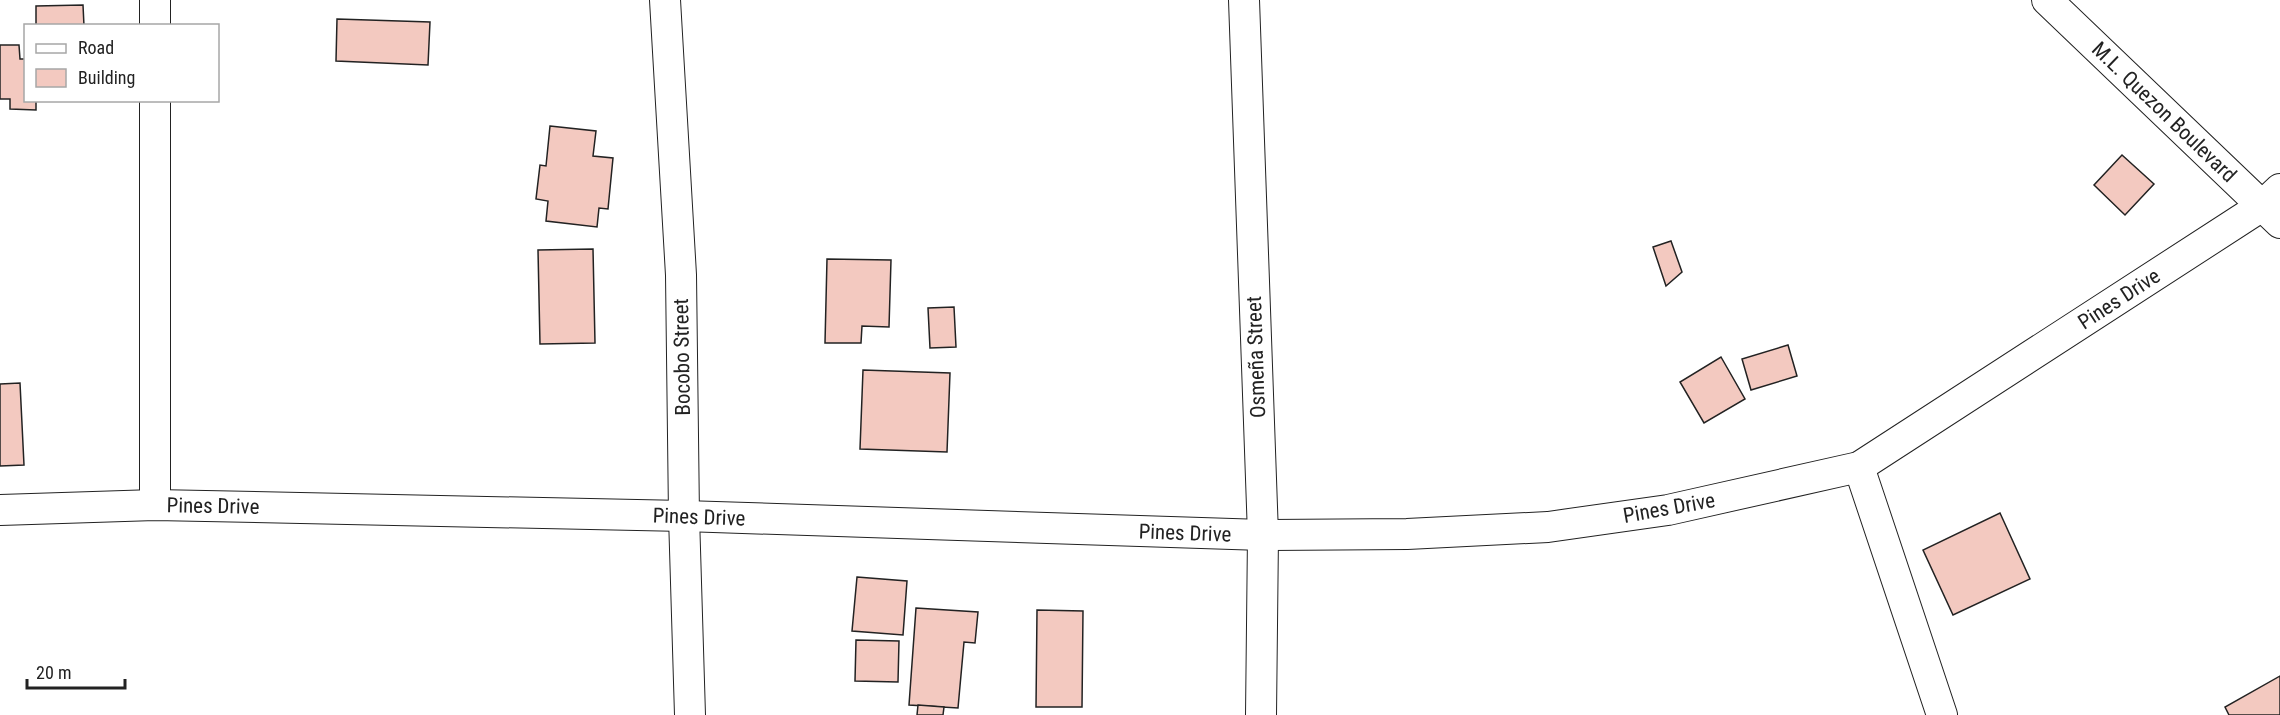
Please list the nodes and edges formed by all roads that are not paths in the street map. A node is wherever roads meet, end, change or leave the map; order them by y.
1 (155, 0) edge
2 (665, 0) edge
3 (1244, 0) edge
4 (2047, 0) edge
5 (155, 24) edge
6 (155, 102) edge
7 (2274, 206) edge
8 (1859, 467) junction
9 (155, 505) junction
10 (0, 510) edge
11 (684, 516) junction
12 (1263, 535) junction
13 (690, 715) edge
14 (1261, 715) edge
15 (1942, 715) edge

1 - 5 street
2 - 11 street, Bocobo Street
3 - 12 street, Osmeña Street
4 - 7 street, M.L. Quezon Boulevard
6 - 9 street
7 - 8 street, Pines Drive
8 - 12 street, Pines Drive
8 - 15 street
9 - 10 street, Pines Drive
9 - 11 street, Pines Drive
11 - 12 street, Pines Drive
11 - 13 street, Bocobo Street
12 - 14 street, Osmeña Street

